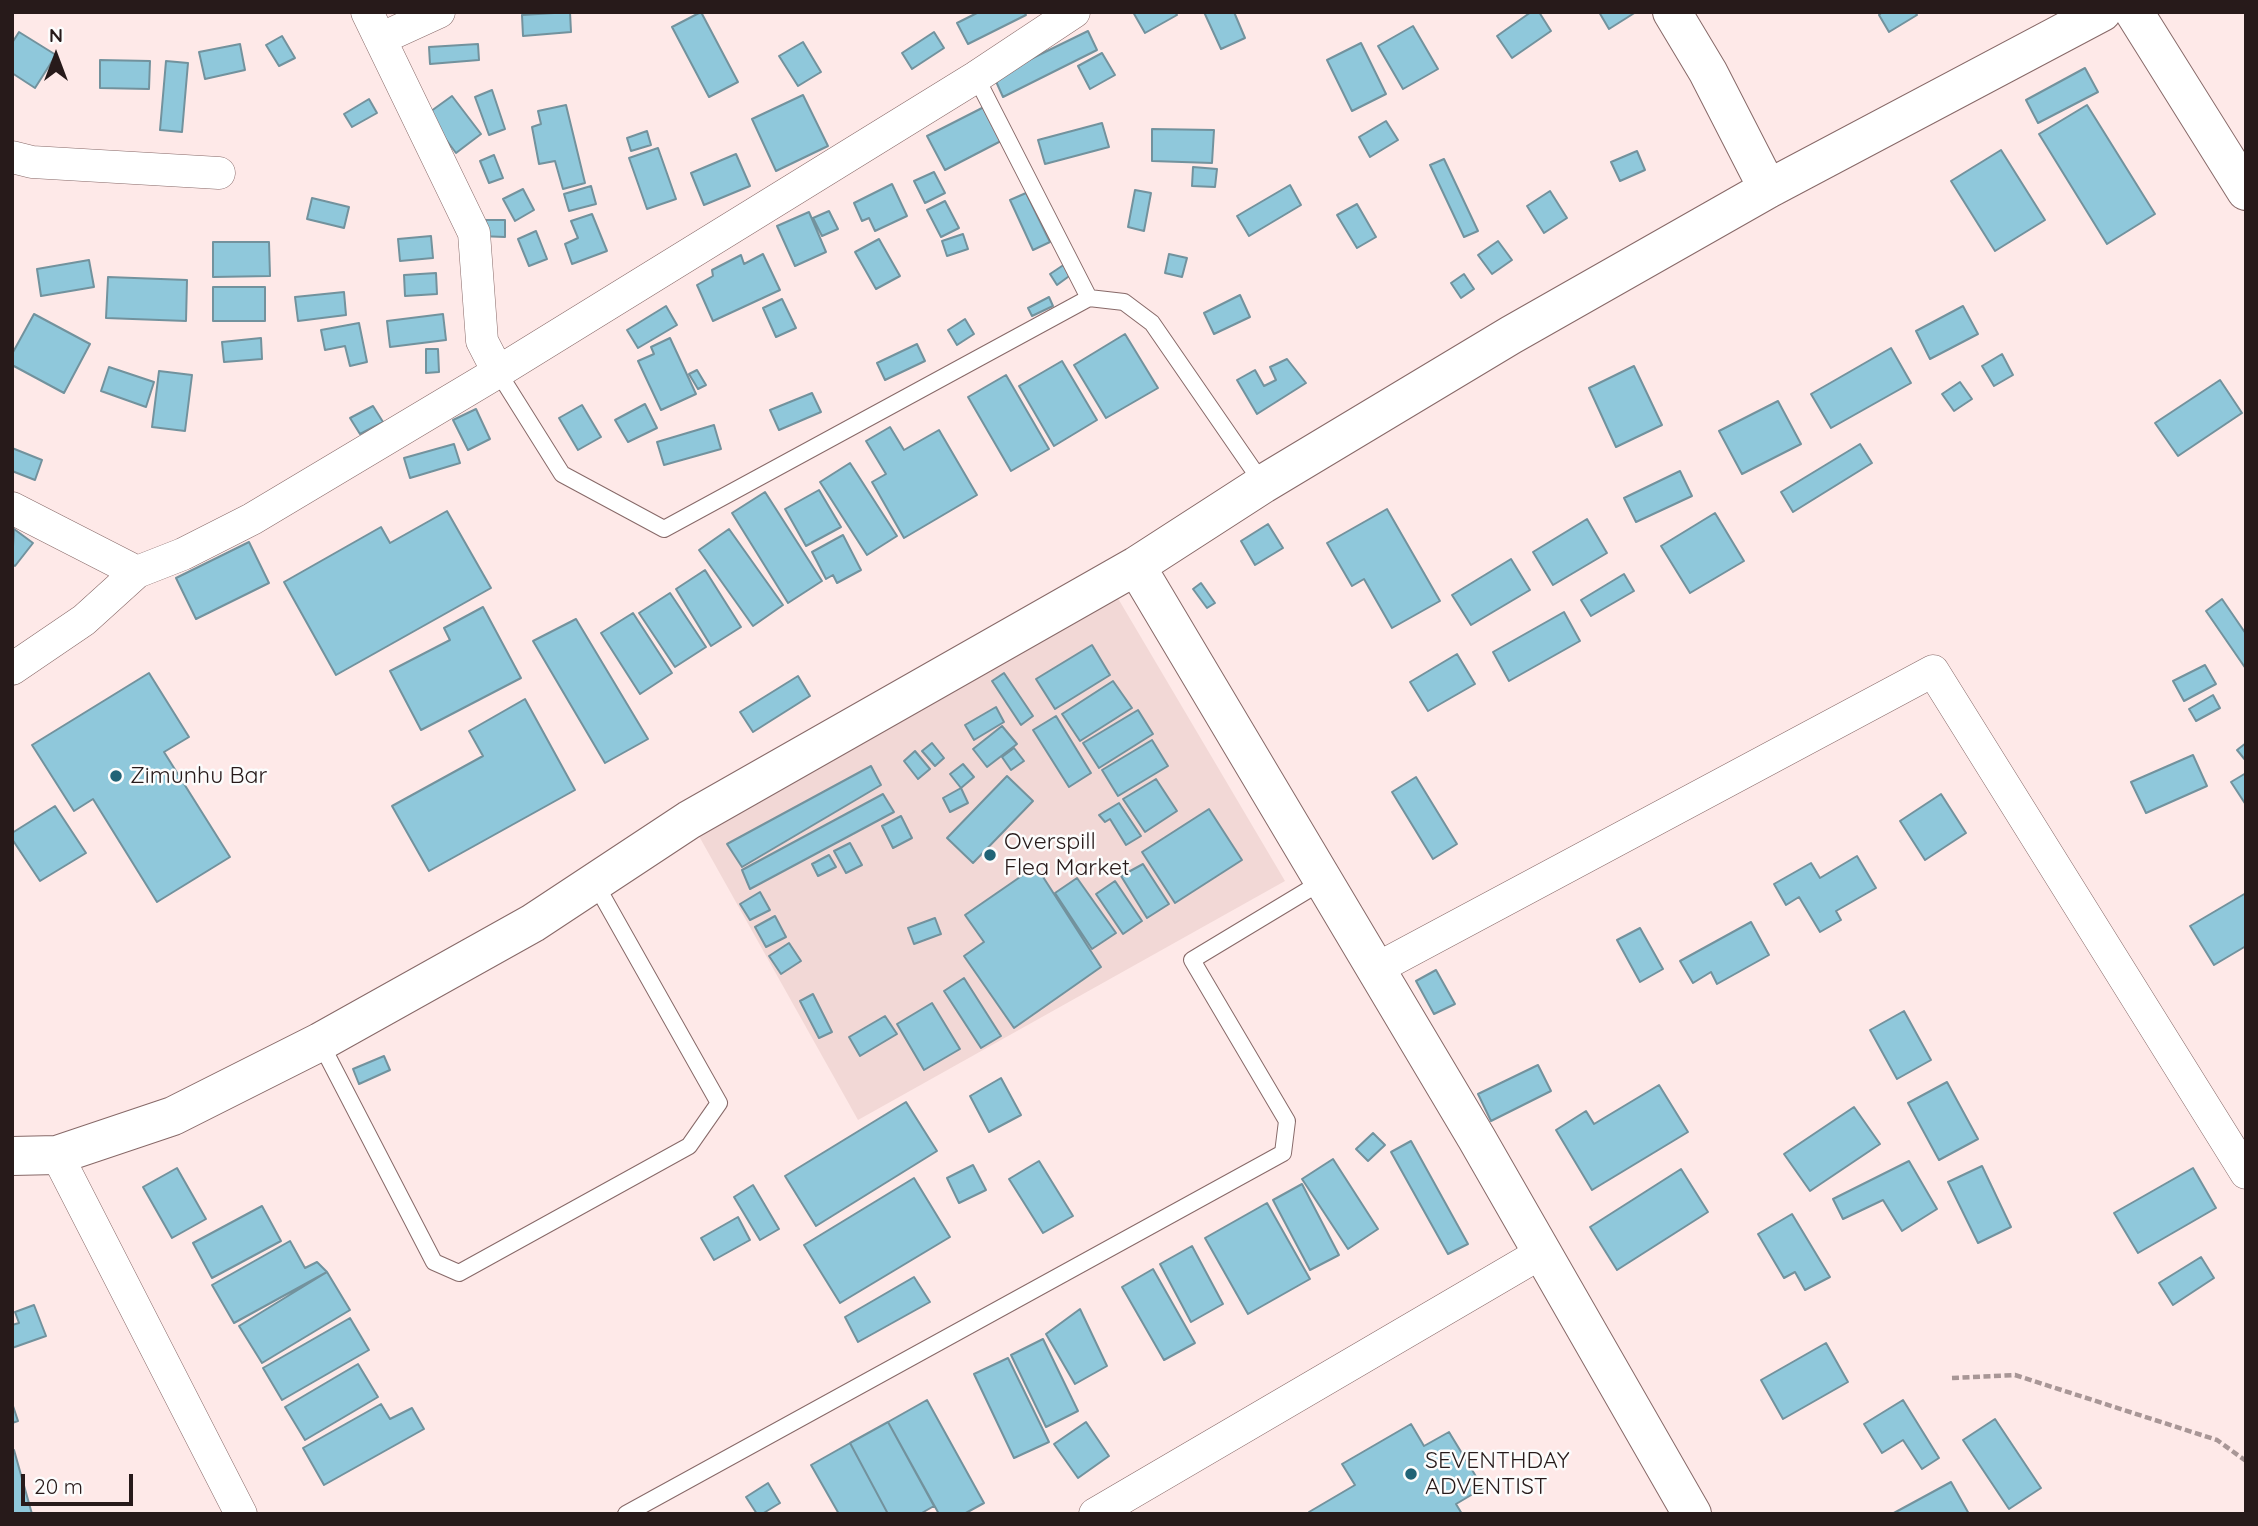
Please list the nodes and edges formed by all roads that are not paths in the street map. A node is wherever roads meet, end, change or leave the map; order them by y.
1 (439, 12) edge
2 (1074, 12) edge
3 (1672, 12) edge
4 (2102, 12) edge
5 (2134, 12) edge
6 (373, 26) edge
7 (976, 77) junction
8 (12, 157) edge
9 (219, 173) dead end
10 (1768, 189) junction
11 (2246, 191) edge
12 (1089, 298) junction
13 (498, 372) junction
14 (1263, 484) junction
15 (12, 508) edge
16 (1136, 566) junction
17 (137, 572) junction
18 (12, 669) edge
19 (1323, 881) junction
20 (595, 883) junction
21 (1376, 969) junction
22 (320, 1042) junction
23 (57, 1155) junction
24 (12, 1156) edge
25 (2246, 1173) edge
26 (1541, 1252) junction
27 (1679, 1509) edge
28 (241, 1514) edge
29 (626, 1514) edge
30 (1095, 1514) edge

1 - 6 street
2 - 7 street
3 - 10 street
4 - 10 street
5 - 11 street
6 - 13 street
7 - 12 lane
7 - 13 street
8 - 9 street
10 - 14 street
12 - 13 lane
12 - 14 lane
13 - 17 street
14 - 16 street
15 - 17 street
16 - 19 street
16 - 20 street
17 - 18 street
19 - 21 street
19 - 29 lane
20 - 22 street
20 - 22 lane
21 - 25 street
21 - 26 street
22 - 23 street
23 - 24 street
23 - 28 street
26 - 27 street
26 - 30 street

